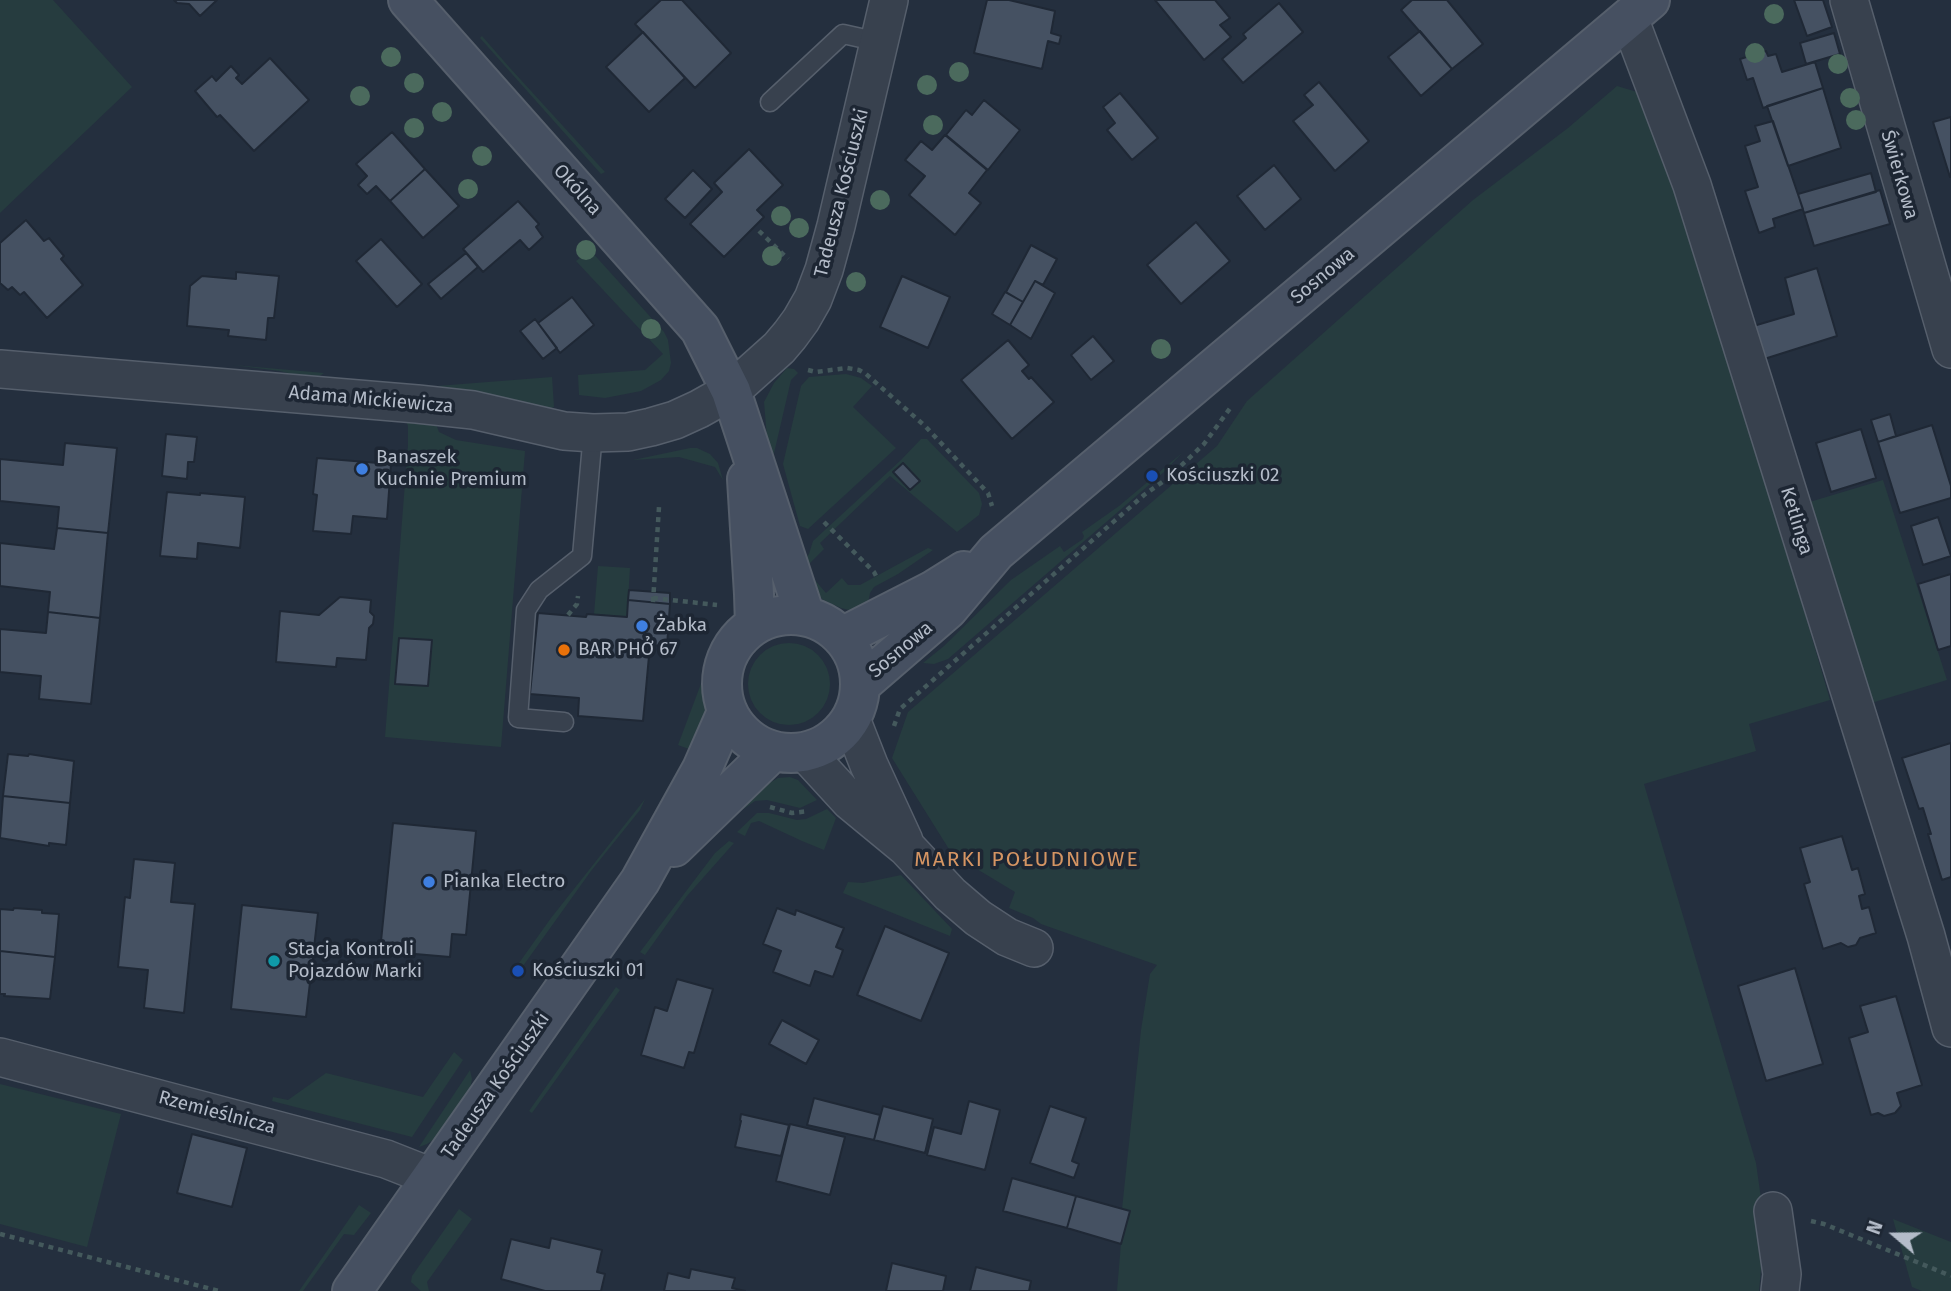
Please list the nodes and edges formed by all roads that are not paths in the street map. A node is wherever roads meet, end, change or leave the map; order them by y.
1 (408, 0) edge
2 (889, 0) edge
3 (1849, 0) edge
4 (1639, 9) edge
5 (879, 42) junction
6 (770, 102) dead end
7 (1951, 349) edge
8 (0, 369) edge
9 (732, 391) junction
10 (593, 433) junction
11 (746, 438) junction
12 (996, 552) junction
13 (740, 615) junction
14 (805, 616) junction
15 (842, 638) junction
16 (855, 702) junction
17 (727, 712) junction
18 (564, 722) dead end
19 (789, 752) junction
20 (907, 848) junction
21 (640, 881) junction
22 (1034, 948) dead end
23 (1951, 1028) edge
24 (0, 1057) edge
25 (430, 1179) junction
26 (1773, 1211) road end
27 (364, 1287) edge
28 (1780, 1291) edge

1 - 9 street, Okólna
2 - 5 street, Tadeusza Kościuszki
3 - 7 street, Świerkowa
4 - 12 street, Sosnowa
4 - 23 street, Ketlinga
5 - 6 lane
5 - 9 street, Tadeusza Kościuszki
8 - 10 street, Adama Mickiewicza
9 - 10 street, Adama Mickiewicza
9 - 11 street
10 - 18 lane
11 - 13 street
11 - 14 street
12 - 15 street, Sosnowa
12 - 16 street, Sosnowa
13 - 14 street
13 - 17 street
14 - 15 street
15 - 16 street
16 - 19 street
16 - 20 street
17 - 19 street
17 - 21 street, Tadeusza Kościuszki
19 - 20 street
19 - 21 street, Tadeusza Kościuszki
20 - 22 street
21 - 25 street, Tadeusza Kościuszki
24 - 25 street, Rzemieślnicza
25 - 27 street, Tadeusza Kościuszki
26 - 28 street

